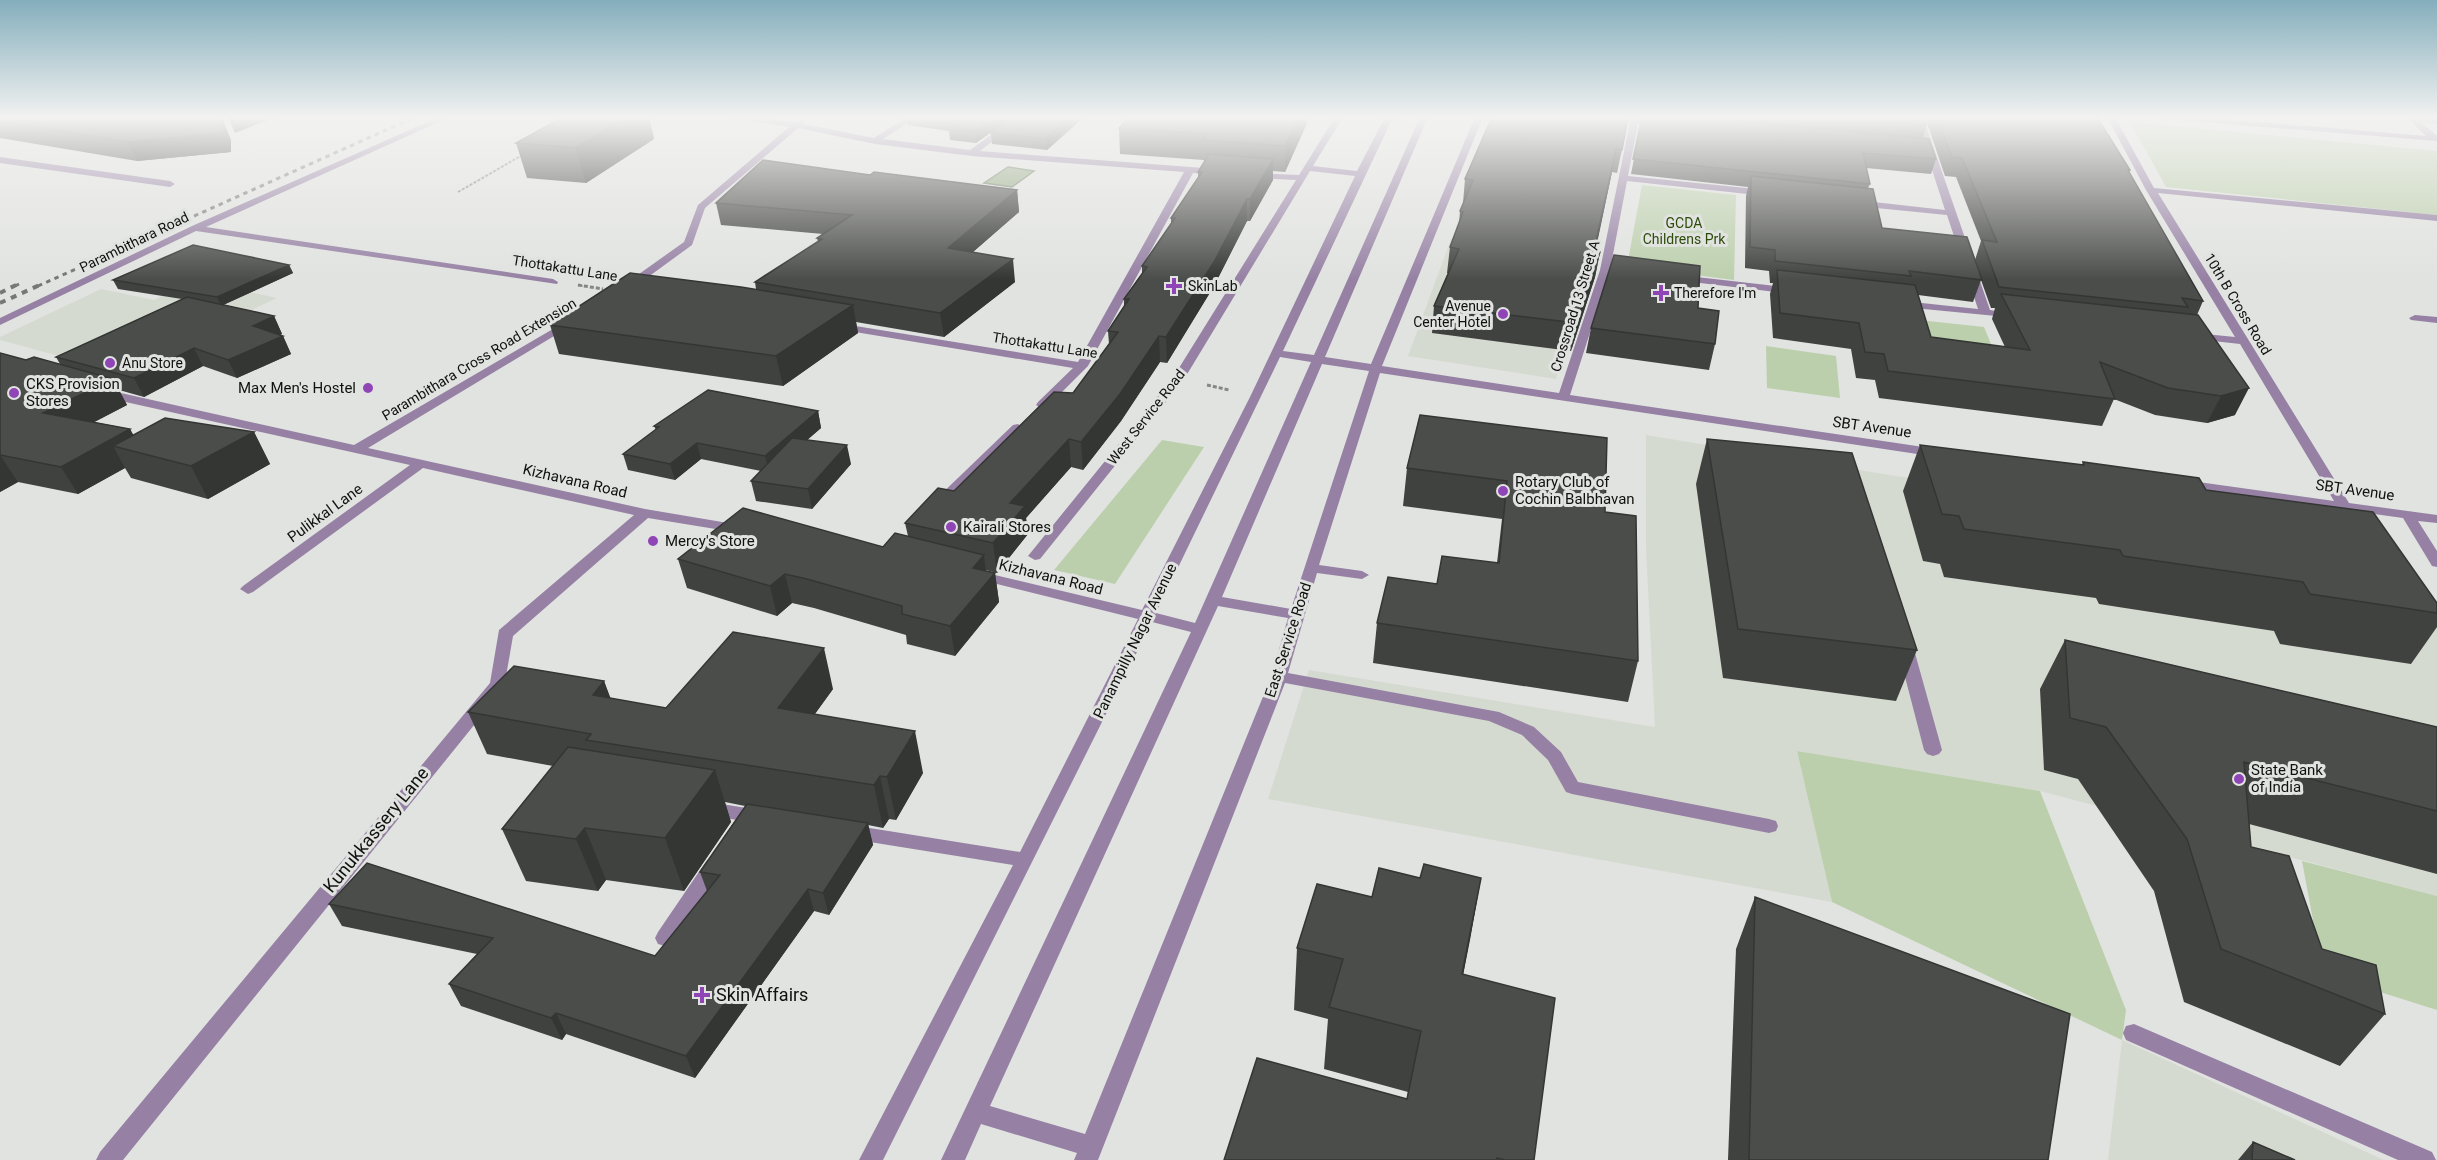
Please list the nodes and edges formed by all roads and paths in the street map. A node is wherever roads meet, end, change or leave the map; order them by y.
1 (83, 171) edge
2 (324, 171) edge
3 (494, 171) edge
4 (742, 171) edge
5 (1189, 171) edge
6 (1191, 171) edge
7 (1361, 171) edge
8 (1400, 171) edge
9 (1457, 171) edge
10 (1625, 171) edge
11 (1937, 171) edge
12 (2141, 171) edge
13 (1222, 173) edge
14 (1304, 173) junction
15 (1245, 174) edge
16 (1360, 174) junction
17 (1624, 178) junction
18 (170, 184) dead end
19 (2151, 190) junction
20 (458, 192) dead end
21 (1776, 194) edge
22 (1846, 202) edge
23 (1951, 213) junction
24 (2437, 218) edge
25 (195, 228) junction
26 (1664, 277) edge
27 (553, 282) joint
28 (621, 292) junction
29 (1807, 293) edge
30 (642, 295) edge
31 (1890, 302) edge
32 (1985, 313) junction
33 (580, 316) edge
34 (2020, 317) edge
35 (2415, 318) dead end
36 (2437, 320) edge
37 (0, 322) edge
38 (821, 323) edge
39 (2183, 334) edge
40 (2242, 341) junction
41 (1276, 353) junction
42 (1318, 360) junction
43 (1082, 366) junction
44 (1376, 367) junction
45 (1179, 378) junction
46 (93, 390) edge
47 (1256, 397) junction
48 (1563, 398) junction
49 (1848, 441) junction
50 (358, 448) junction
51 (1954, 455) edge
52 (1854, 460) edge
53 (422, 463) junction
54 (2166, 482) edge
55 (2343, 504) junction
56 (930, 512) edge
57 (645, 513) junction
58 (2407, 514) junction
59 (2437, 519) edge
60 (750, 530) edge
61 (1035, 556) dead end
62 (2437, 562) edge
63 (1311, 568) junction
64 (966, 572) edge
65 (1362, 576) dead end
66 (248, 589) dead end
67 (1212, 600) junction
68 (1297, 615) junction
69 (1146, 617) junction
70 (1899, 626) edge
71 (1200, 629) junction
72 (1279, 677) junction
73 (1933, 750) dead end
74 (692, 806) edge
75 (748, 815) junction
76 (771, 819) edge
77 (1769, 826) dead end
78 (829, 829) edge
79 (735, 834) edge
80 (722, 853) edge
81 (1025, 860) junction
82 (664, 938) dead end
83 (2134, 1033) dead end
84 (976, 1112) junction
85 (1089, 1154) edge
86 (108, 1160) edge
87 (871, 1160) edge
88 (953, 1160) edge
89 (2424, 1160) edge

1 - 18 street
2 - 25 street, Parambithara Road
3 - 20 path
4 - 28 street
5 - 43 street
6 - 13 street
7 - 16 street, Panampilly Nagar Avenue
8 - 42 street
9 - 44 street, East Service Road
10 - 17 street, Crossroad 13 Street A
11 - 23 street
12 - 19 street, 10th B Cross Road
14 - 15 street
14 - 16 street
14 - 45 street, West Service Road
16 - 41 street, Panampilly Nagar Avenue
17 - 21 street
17 - 48 street, Crossroad 13 Street A
19 - 24 street
19 - 40 street, 10th B Cross Road
22 - 23 street
23 - 32 street
25 - 27 street, Thottakattu Lane
25 - 37 street, Parambithara Road
26 - 29 street
27 - 28 path, Thottakattu Lane
28 - 30 street, Thottakattu Lane
31 - 32 street
32 - 34 street
33 - 50 street, Parambithara Cross Road Extension
35 - 36 street
38 - 43 street, Thottakattu Lane
39 - 40 street
40 - 55 street, 10th B Cross Road
41 - 42 street, SBT Avenue
41 - 47 street, Panampilly Nagar Avenue
42 - 44 street, SBT Avenue
42 - 67 street
43 - 56 street
44 - 48 street, SBT Avenue
44 - 63 street, East Service Road
45 - 47 path
45 - 61 street, West Service Road
46 - 50 street, Kizhavana Road
47 - 69 street, Panampilly Nagar Avenue
48 - 49 street, SBT Avenue
49 - 51 street, SBT Avenue
49 - 52 street
50 - 53 street, Kizhavana Road
53 - 57 street, Kizhavana Road
53 - 66 street, Pulikkal Lane
54 - 55 street, SBT Avenue
55 - 58 street, SBT Avenue
57 - 60 street, Kizhavana Road
57 - 86 street, Kunukkassery Lane
58 - 59 street, SBT Avenue
58 - 62 street
63 - 65 street
63 - 68 street, East Service Road
64 - 69 street, Kizhavana Road
67 - 68 street
67 - 71 street
68 - 72 street, East Service Road
69 - 71 street, Kizhavana Road
69 - 81 street, Panampilly Nagar Avenue
70 - 73 street
71 - 84 street
72 - 77 street
72 - 85 street, East Service Road
74 - 75 street
75 - 76 street
75 - 79 street
78 - 81 street
80 - 82 street
81 - 87 street, Panampilly Nagar Avenue
83 - 89 street
84 - 85 street
84 - 88 street

